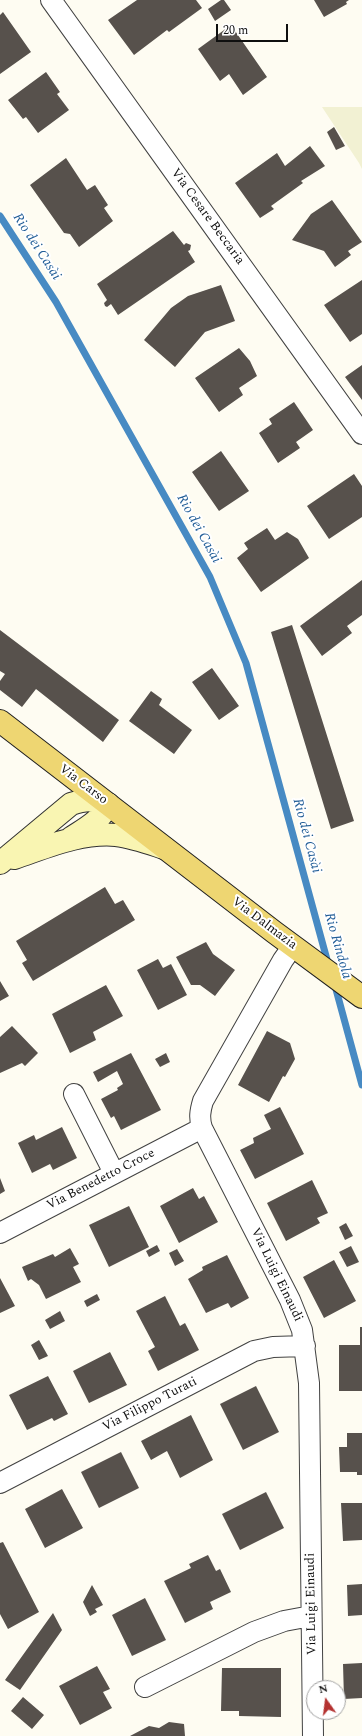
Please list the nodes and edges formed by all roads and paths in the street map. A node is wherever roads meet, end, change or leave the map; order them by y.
1 (51, 0) edge
2 (362, 434) edge
3 (0, 721) edge
4 (58, 766) junction
5 (108, 804) junction
6 (60, 814) junction
7 (71, 838) junction
8 (166, 849) junction
9 (0, 863) edge
10 (293, 946) junction
11 (356, 992) edge
12 (74, 1094) dead end
13 (202, 1128) junction
14 (114, 1173) junction
15 (0, 1233) edge
16 (304, 1346) junction
17 (0, 1483) edge
18 (312, 1616) junction
19 (145, 1687) dead end
20 (313, 1736) edge

1 - 2 street, Via Cesare Beccaria
3 - 4 main road, Via Carso
4 - 5 main road, Via Carso
4 - 6 main road
5 - 6 main road
5 - 7 main road
5 - 8 main road, Via Carso
6 - 9 main road
7 - 8 main road
7 - 9 main road
8 - 10 main road, Via Dalmazia
10 - 11 main road, Via Dalmazia
10 - 13 street, Via Luigi Einaudi
12 - 14 street
13 - 14 street, Via Benedetto Croce
13 - 16 street, Via Luigi Einaudi
14 - 15 street, Via Benedetto Croce
16 - 17 street, Via Filippo Turati
16 - 18 street, Via Luigi Einaudi
18 - 19 street
18 - 20 street, Via Luigi Einaudi

